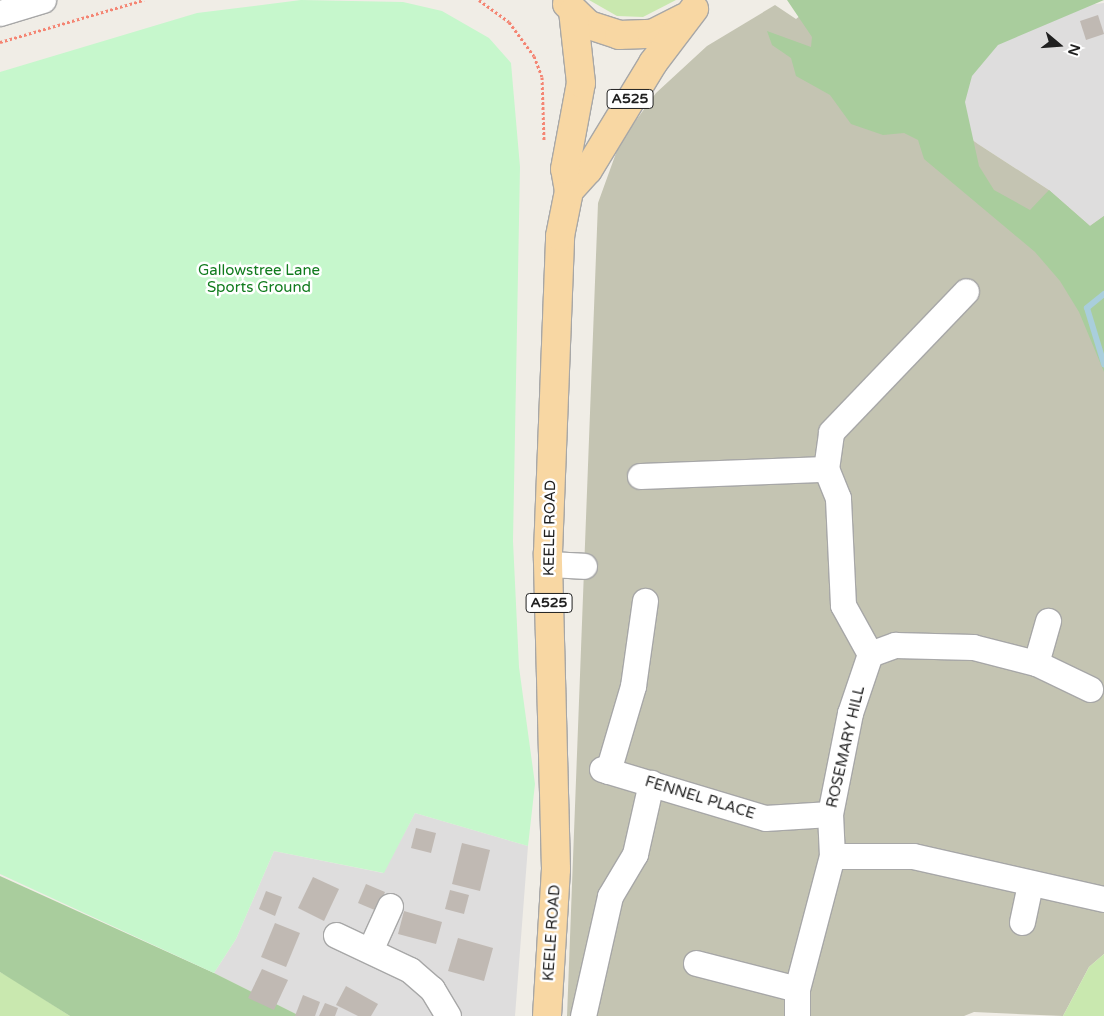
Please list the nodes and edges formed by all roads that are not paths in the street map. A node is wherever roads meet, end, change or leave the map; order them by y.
1 (43, 0) edge
2 (565, 4) edge
3 (697, 4) edge
4 (0, 13) edge
5 (569, 192) junction
6 (966, 291) dead end
7 (826, 469) junction
8 (640, 476) dead end
9 (548, 564) junction
10 (584, 566) dead end
11 (645, 600) dead end
12 (1048, 621) dead end
13 (870, 654) junction
14 (1036, 663) junction
15 (1090, 689) dead end
16 (651, 783) junction
17 (830, 814) junction
18 (832, 856) junction
19 (1030, 883) junction
20 (1104, 900) edge
21 (390, 906) dead end
22 (1022, 922) dead end
23 (336, 935) dead end
24 (371, 948) junction
25 (696, 963) dead end
26 (797, 989) junction
27 (448, 1016) edge
28 (547, 1016) edge
29 (583, 1016) edge
30 (797, 1016) edge

1 - 4 street
2 - 3 main road
2 - 5 main road, KEELE ROAD / A525
3 - 5 main road, KEELE ROAD / A525
5 - 9 main road, KEELE ROAD / A525
6 - 7 street
7 - 8 street
7 - 13 street
9 - 10 street
9 - 28 main road, KEELE ROAD / A525
11 - 16 street, FENNEL PLACE
12 - 14 street
13 - 14 street
13 - 17 street, ROSEMARY HILL
14 - 15 street
16 - 17 street, FENNEL PLACE
16 - 29 street
17 - 18 street, ROSEMARY HILL
18 - 19 street
18 - 26 street, ROSEMARY HILL
19 - 20 street
19 - 22 street
21 - 24 street
23 - 24 street
24 - 27 street
25 - 26 street
26 - 30 street, ROSEMARY HILL

